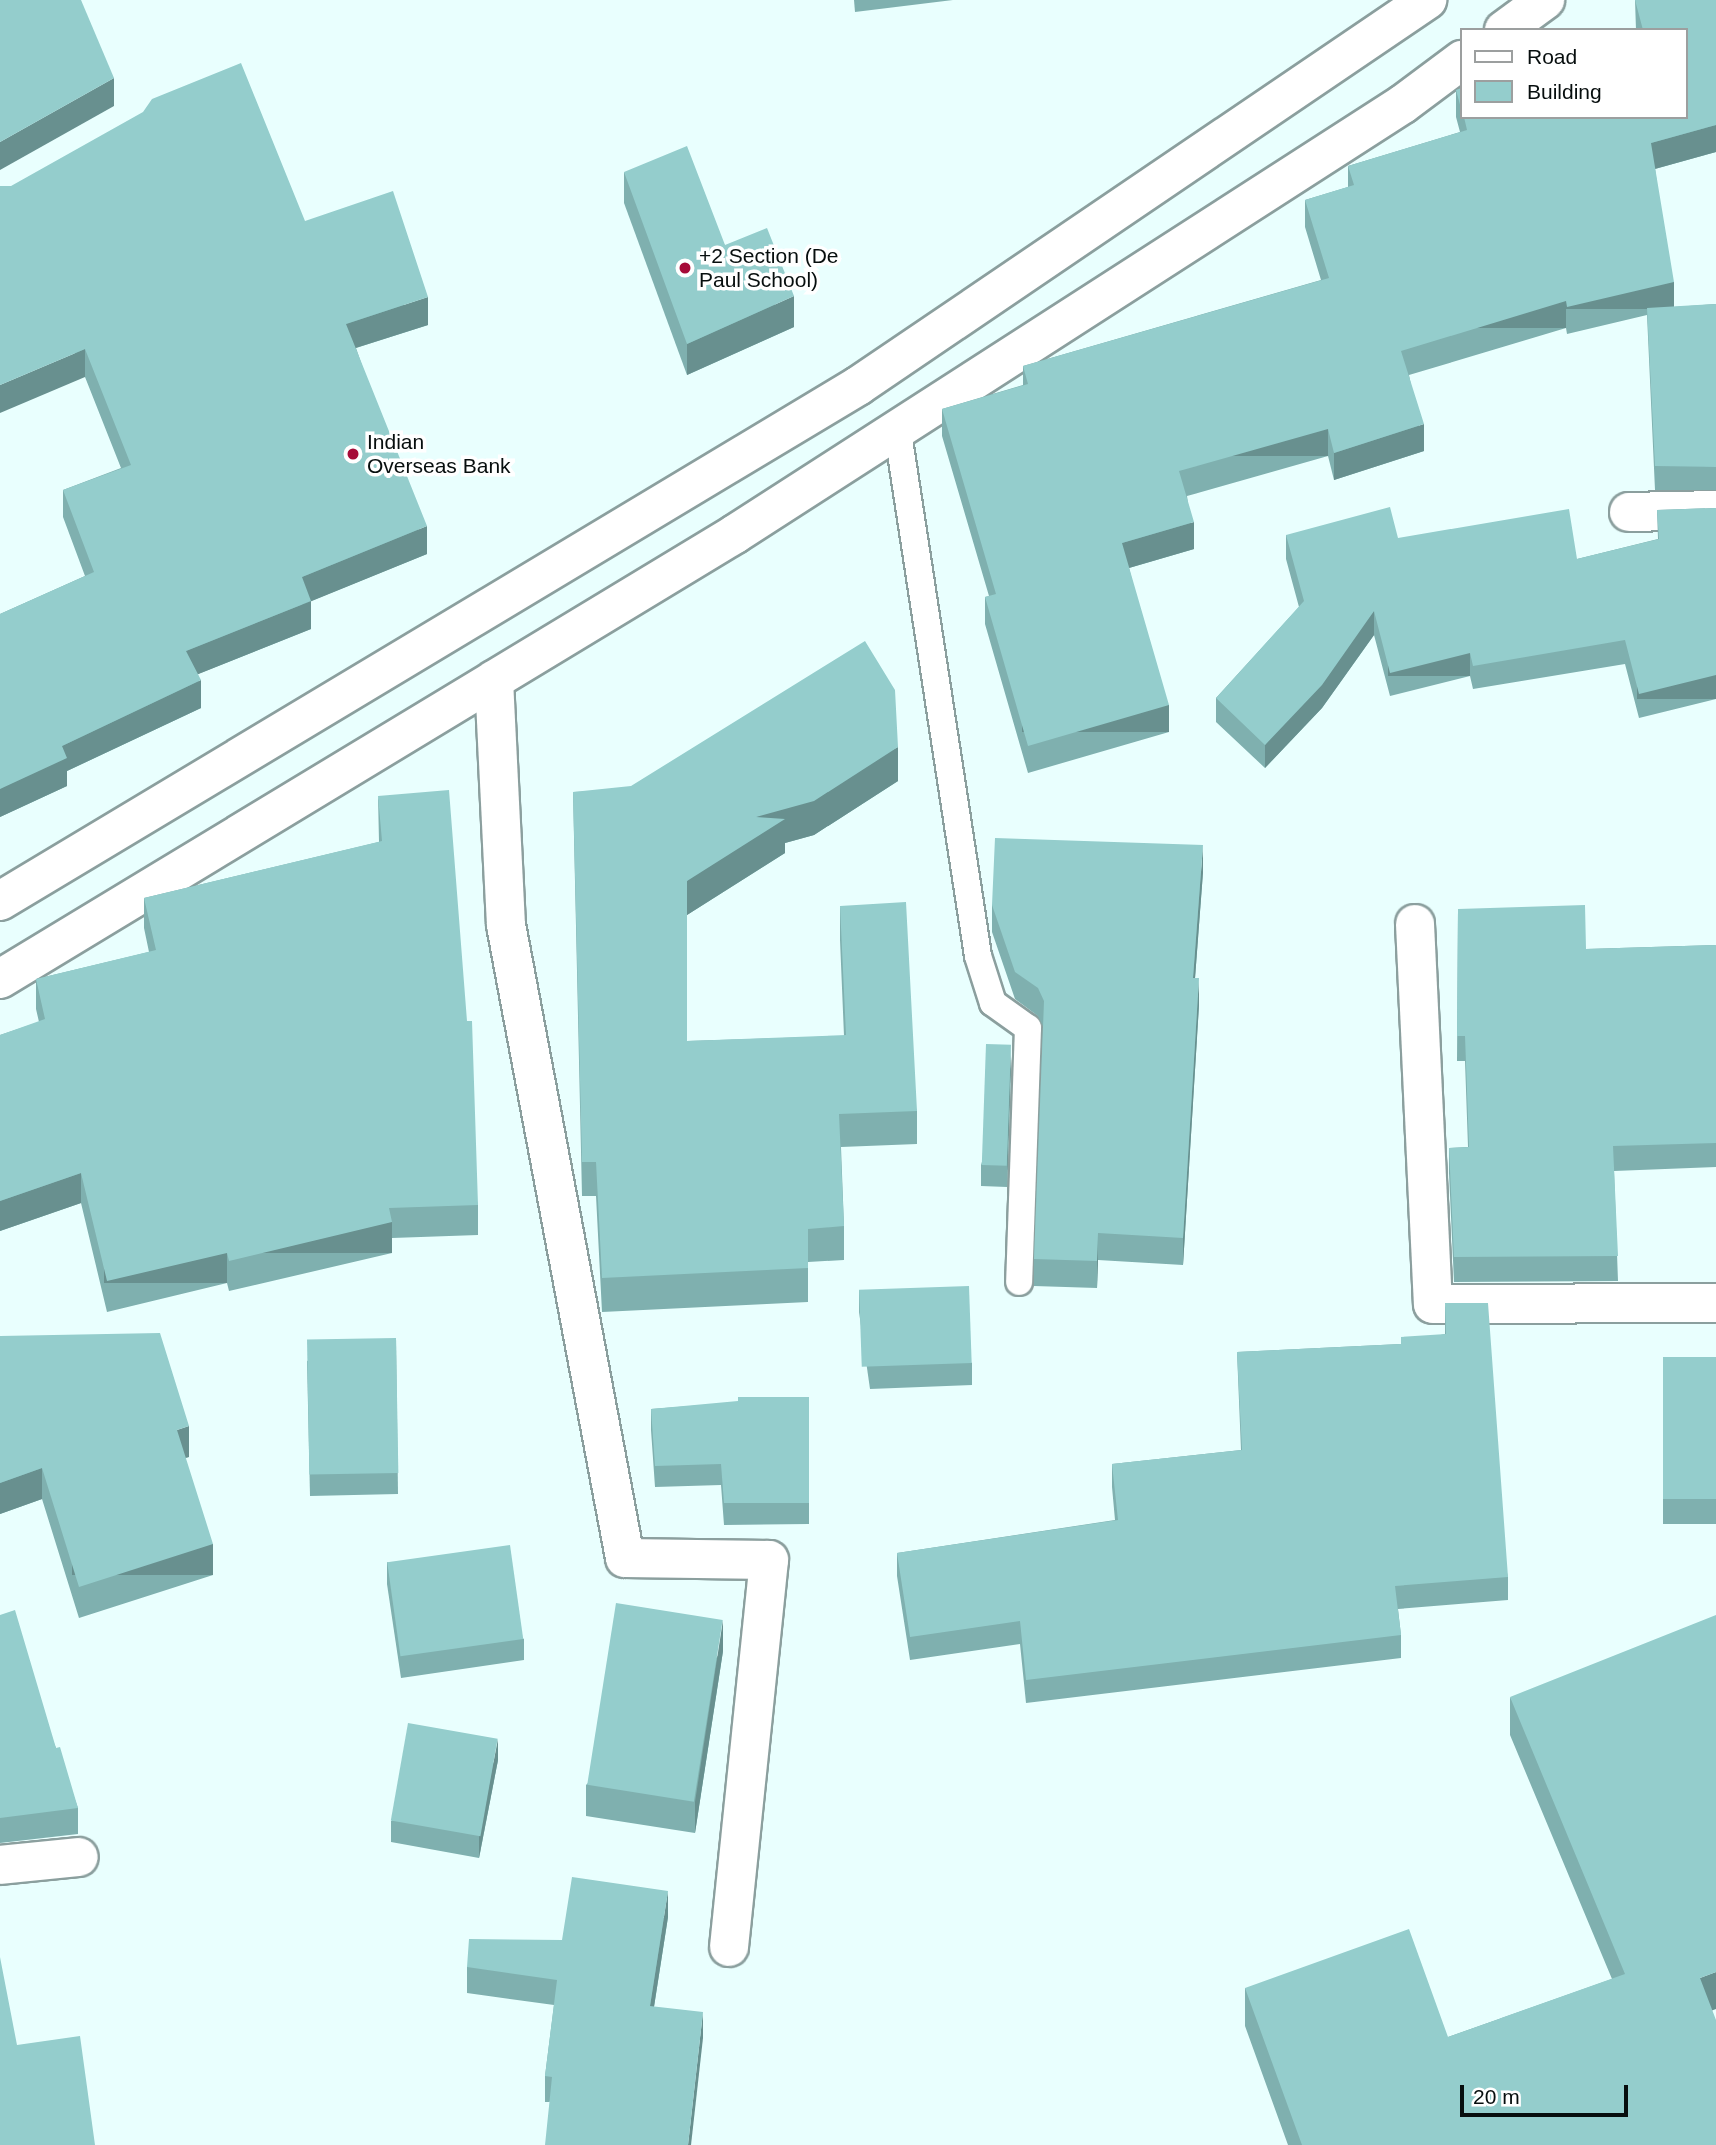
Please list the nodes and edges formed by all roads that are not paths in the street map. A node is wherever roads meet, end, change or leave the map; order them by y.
1 (1427, 0) edge
2 (1545, 0) edge
3 (1507, 28) edge
4 (1460, 61) edge
5 (897, 427) junction
6 (704, 482) junction
7 (1716, 510) edge
8 (1629, 512) dead end
9 (736, 534) junction
10 (494, 680) junction
11 (0, 901) edge
12 (1415, 924) dead end
13 (0, 979) edge
14 (1018, 1282) dead end
15 (1716, 1303) edge
16 (79, 1857) dead end
17 (0, 1865) edge
18 (729, 1947) dead end

1 - 6 main road
2 - 3 main road
4 - 5 main road
5 - 9 main road
5 - 14 lane
6 - 9 main road
6 - 11 main road
7 - 8 main road
9 - 10 main road
10 - 13 main road
10 - 18 main road
12 - 15 main road
16 - 17 main road

